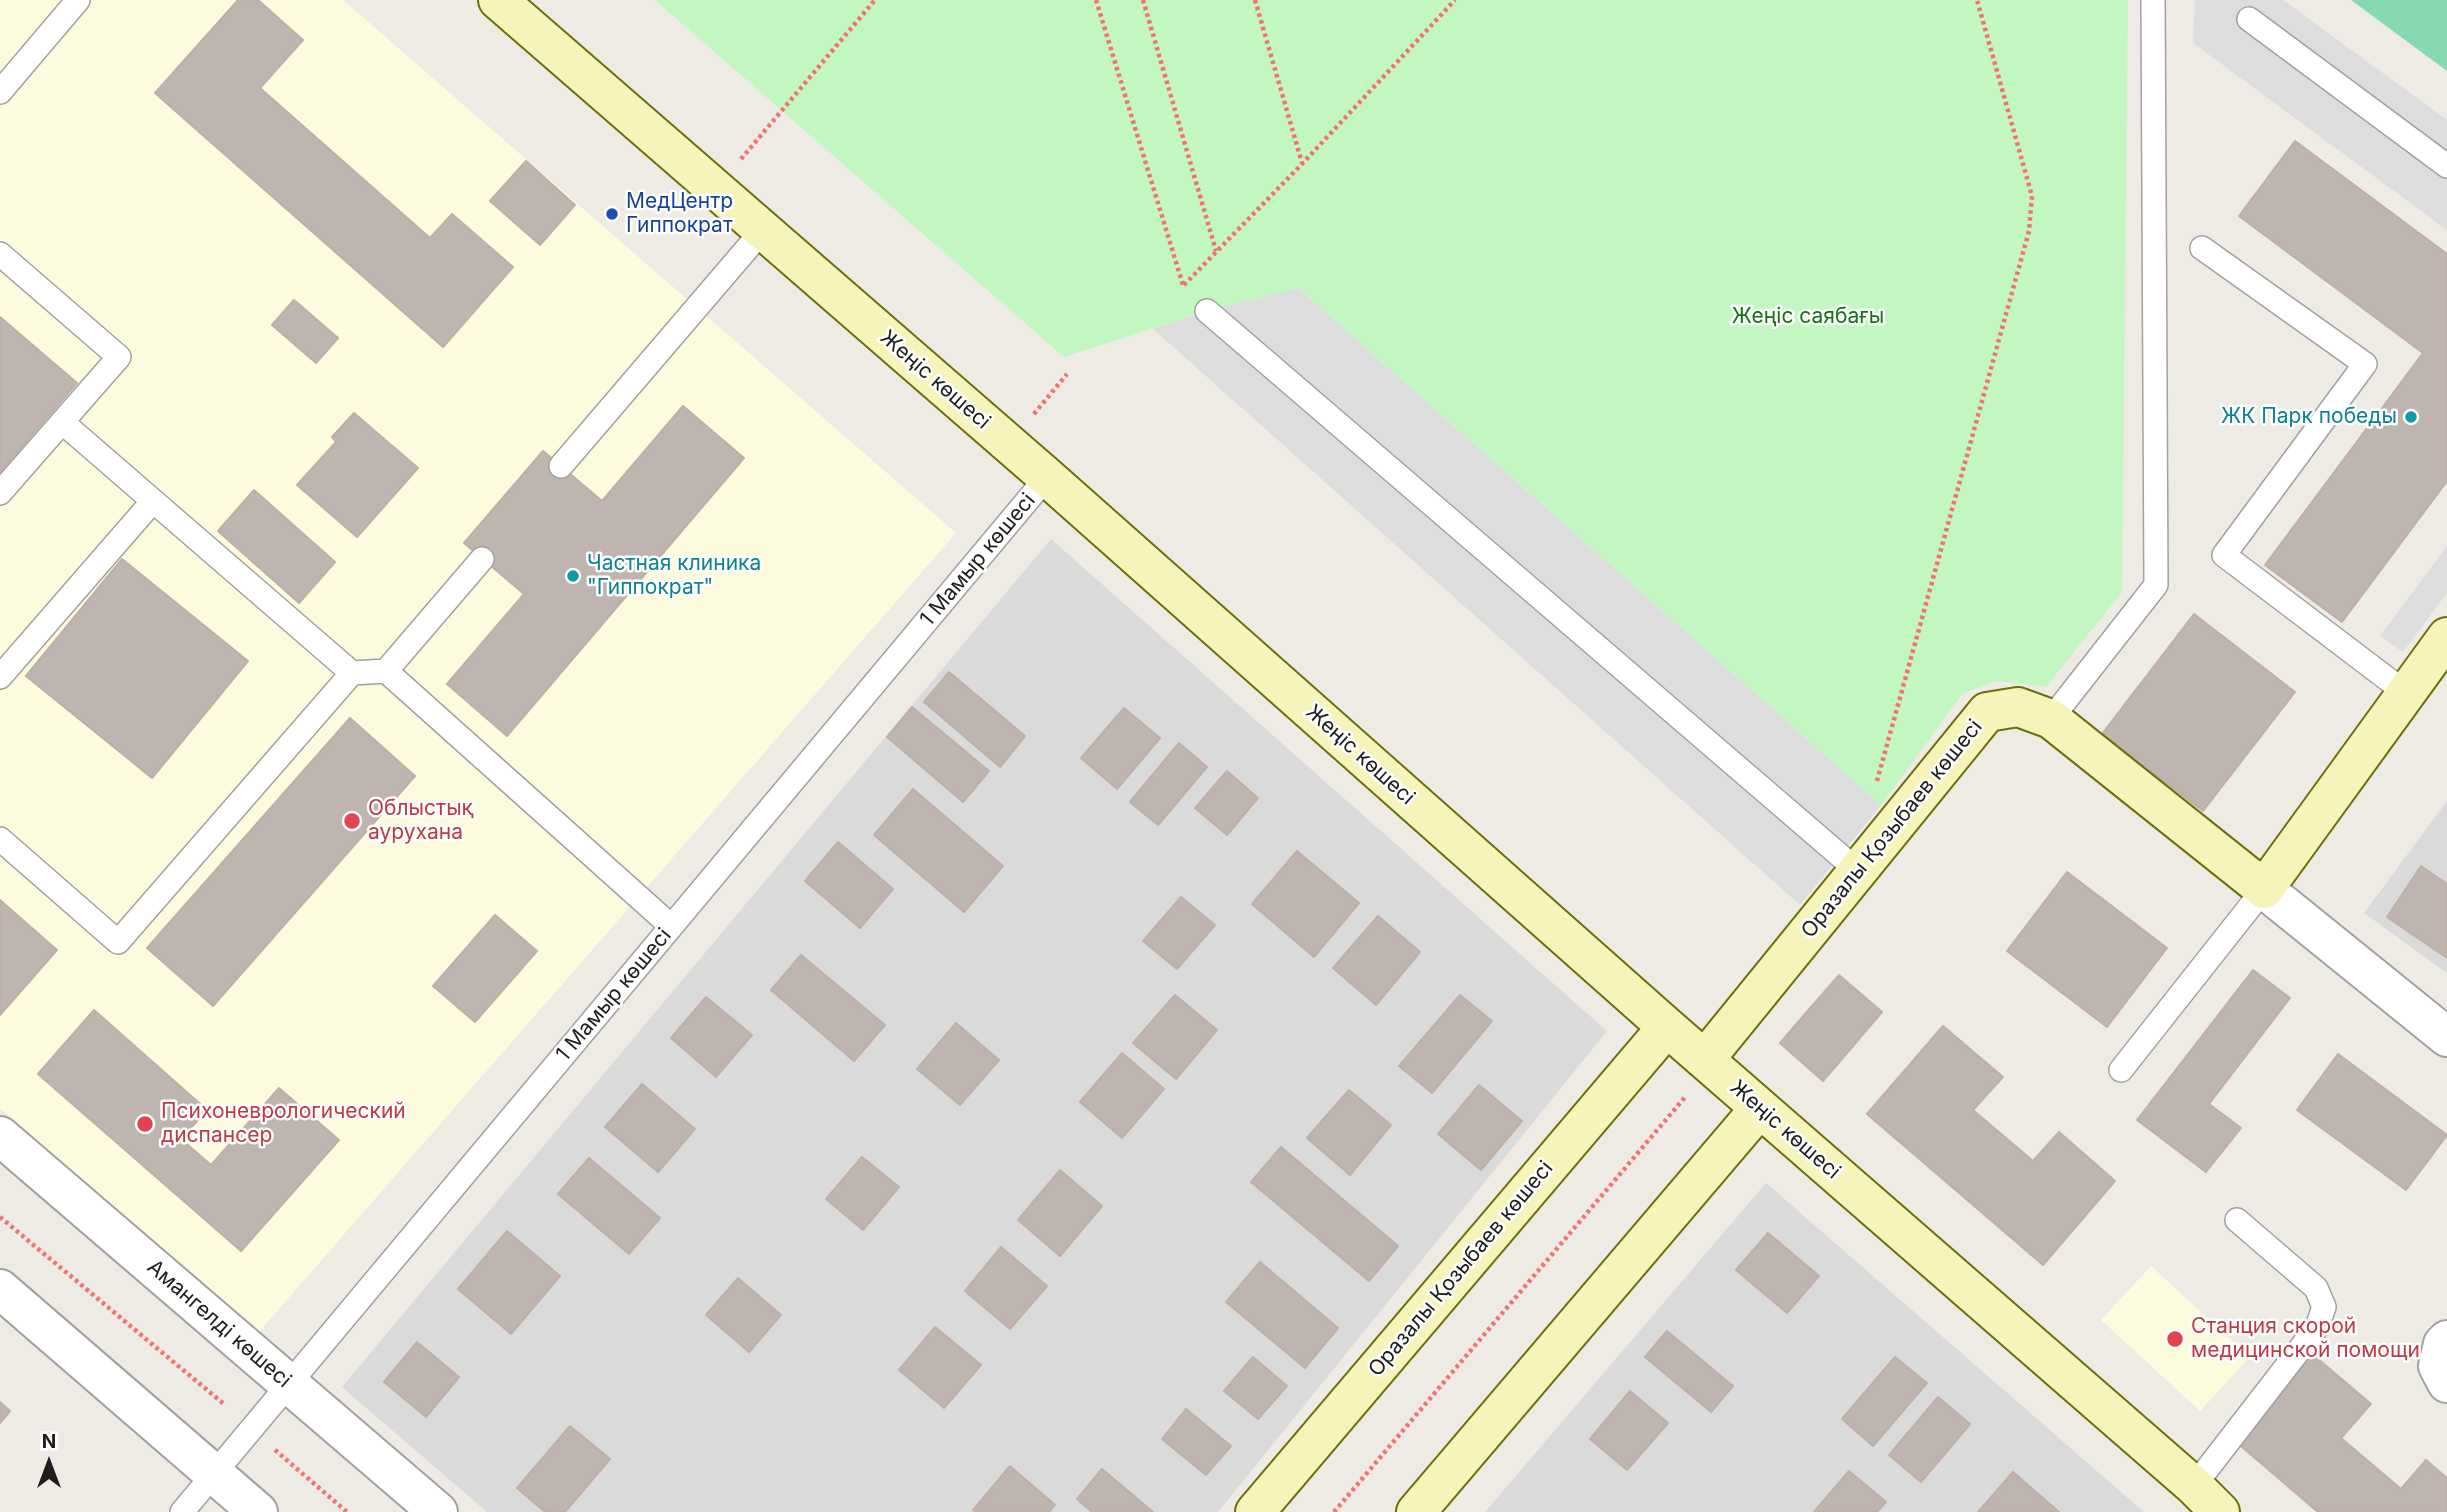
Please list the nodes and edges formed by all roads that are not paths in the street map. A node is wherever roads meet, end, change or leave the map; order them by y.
1 (78, 0) edge
2 (498, 0) edge
3 (2153, 0) edge
4 (2249, 19) dead end
5 (0, 92) edge
6 (2447, 166) edge
7 (763, 230) junction
8 (2202, 248) dead end
9 (0, 254) edge
10 (1207, 312) road end
11 (62, 422) junction
12 (561, 466) dead end
13 (1047, 477) junction
14 (0, 494) edge
15 (153, 501) junction
16 (482, 559) dead end
17 (2447, 637) edge
18 (386, 671) junction
19 (352, 673) junction
20 (0, 677) edge
21 (2406, 693) junction
22 (2051, 719) junction
23 (0, 839) edge
24 (1858, 871) junction
25 (2263, 889) junction
26 (671, 926) junction
27 (1667, 1027) junction
28 (2447, 1037) edge
29 (1708, 1062) junction
30 (2121, 1070) dead end
31 (1760, 1108) junction
32 (0, 1136) edge
33 (2237, 1220) dead end
34 (0, 1289) edge
35 (2447, 1340) edge
36 (2447, 1382) edge
37 (289, 1384) junction
38 (214, 1474) junction
39 (2207, 1499) edge
40 (182, 1512) edge
41 (258, 1512) edge
42 (438, 1512) edge
43 (1255, 1512) edge
44 (1416, 1512) edge

1 - 5 lane
2 - 7 street, Жеңіс көшесі
3 - 22 lane
4 - 6 lane
7 - 12 lane
7 - 13 street, Жеңіс көшесі
8 - 21 lane
9 - 11 lane
10 - 24 lane
11 - 14 lane
11 - 15 lane
13 - 26 lane, 1 Мамыр көшесі
13 - 27 street, Жеңіс көшесі
15 - 19 lane
15 - 20 lane
16 - 18 lane
17 - 21 street
18 - 19 lane
18 - 26 lane
19 - 23 lane
21 - 25 street
22 - 24 street, Оразалы Қозыбаев көшесі
22 - 25 street, Оразалы Қозыбаев көшесі
24 - 29 street, Оразалы Қозыбаев көшесі
25 - 28 street
25 - 30 lane
26 - 37 lane, 1 Мамыр көшесі
27 - 29 street, Жеңіс көшесі
27 - 43 street, Оразалы Қозыбаев көшесі
29 - 31 street, Жеңіс көшесі
31 - 39 street, Жеңіс көшесі
31 - 44 street
32 - 37 street, Амангелді көшесі
33 - 39 lane
34 - 38 street
35 - 36 street
37 - 38 lane, 1 Мамыр көшесі
37 - 42 street, Амангелді көшесі
38 - 40 lane, 1 Мамыр көшесі
38 - 41 street

